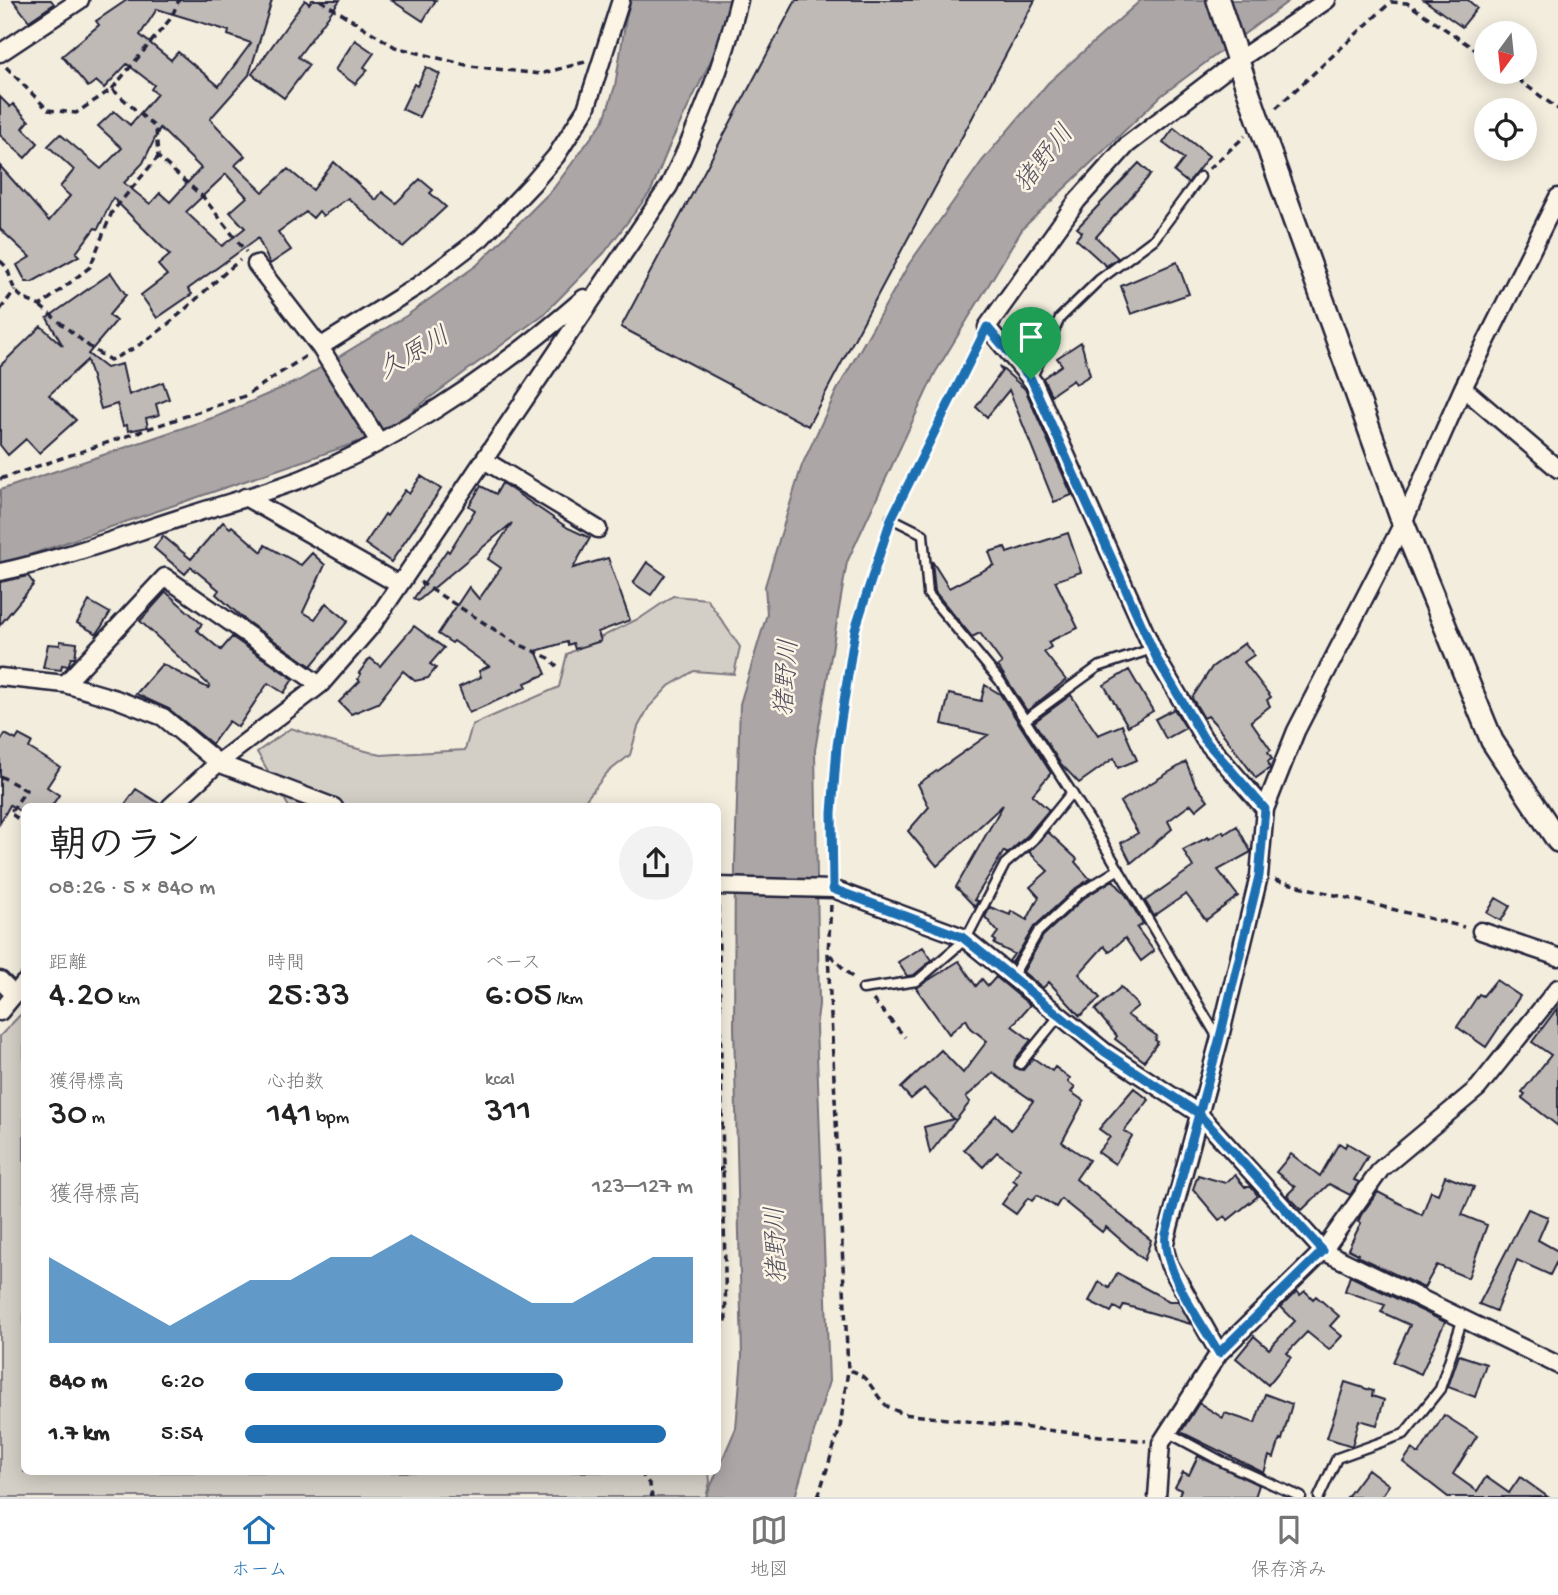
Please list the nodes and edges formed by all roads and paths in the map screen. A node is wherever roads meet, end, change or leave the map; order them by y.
1 (80, 0) edge
2 (179, 0) edge
3 (320, 0) edge
4 (621, 0) edge
5 (739, 0) edge
6 (1218, 0) edge
7 (1327, 0) edge
8 (1474, 49) edge
9 (0, 52) edge
10 (604, 57) junction
11 (0, 61) edge
12 (1241, 70) junction
13 (1524, 84) edge
14 (112, 89) junction
15 (1558, 109) edge
16 (1266, 117) dead end
17 (1248, 134) dead end
18 (158, 157) junction
19 (1200, 177) joint
20 (1558, 197) edge
21 (252, 259) junction
22 (0, 261) edge
23 (601, 283) junction
24 (15, 290) junction
25 (40, 306) junction
26 (0, 310) edge
27 (987, 327) junction
28 (320, 347) junction
29 (1031, 379) junction
30 (1463, 388) junction
31 (379, 442) junction
32 (484, 460) junction
33 (1558, 470) edge
34 (0, 479) edge
35 (245, 497) junction
36 (891, 519) junction
37 (1403, 523) junction
38 (598, 529) dead end
39 (0, 572) edge
40 (402, 579) junction
41 (1152, 649) junction
42 (557, 666) dead end
43 (0, 677) edge
44 (65, 684) junction
45 (320, 685) junction
46 (1025, 720) junction
47 (218, 763) junction
48 (0, 776) edge
49 (293, 792) junction
50 (1072, 792) junction
51 (174, 803) edge
52 (299, 803) edge
53 (323, 803) edge
54 (1265, 809) junction
55 (21, 821) edge
56 (1558, 841) edge
57 (1119, 869) junction
58 (1259, 876) junction
59 (721, 886) edge
60 (828, 889) junction
61 (1481, 931) joint
62 (965, 939) junction
63 (1558, 957) edge
64 (1012, 977) junction
65 (0, 980) edge
66 (1558, 988) edge
67 (20, 989) edge
68 (863, 989) dead end
69 (0, 1012) edge
70 (1060, 1015) junction
71 (1219, 1041) junction
72 (721, 1055) edge
73 (1020, 1064) dead end
74 (1198, 1113) junction
75 (723, 1167) joint
76 (1323, 1251) junction
77 (1463, 1318) junction
78 (721, 1327) edge
79 (1219, 1353) junction
80 (1558, 1364) edge
81 (848, 1370) junction
82 (1165, 1438) junction
83 (642, 1475) edge
84 (652, 1497) edge
85 (818, 1497) edge
86 (1157, 1497) edge
87 (1301, 1497) edge
88 (1319, 1497) edge

1 - 9 street
2 - 14 path
3 - 10 path
4 - 10 street
5 - 23 street
6 - 12 street
7 - 12 street
8 - 16 path
10 - 28 street
11 - 14 path
12 - 27 street
12 - 37 street, bridge
13 - 15 path
14 - 18 path
17 - 19 path
18 - 21 path
18 - 25 path
19 - 29 lane
20 - 30 street
21 - 25 path
21 - 28 street
22 - 24 path
23 - 31 street
23 - 32 street
24 - 25 path
24 - 26 path
27 - 29 street
27 - 36 path
28 - 31 street
28 - 34 path
29 - 41 street
30 - 33 street
30 - 37 street
31 - 35 street
32 - 38 street
32 - 40 street
35 - 39 street
35 - 40 street
36 - 46 lane
36 - 60 path
37 - 54 street
37 - 56 street
40 - 42 path
40 - 45 street
41 - 46 lane
41 - 54 street
43 - 44 street
44 - 45 street
44 - 47 street
45 - 47 street
46 - 50 lane
47 - 49 street
47 - 51 street
48 - 55 path
49 - 52 street
49 - 53 street
50 - 57 lane
50 - 62 lane
54 - 58 street
57 - 64 lane
57 - 71 lane
58 - 61 path
58 - 71 street
59 - 60 street
60 - 62 street
60 - 81 path
61 - 63 street
62 - 64 street
62 - 68 lane
64 - 70 street
65 - 67 street
66 - 76 street
67 - 69 street
70 - 73 lane
70 - 74 street
71 - 74 street
72 - 75 path
74 - 76 street
74 - 79 street
75 - 78 path
76 - 77 street
76 - 79 street
77 - 80 street
77 - 88 lane
79 - 82 street
81 - 82 path
81 - 85 path
82 - 86 street
82 - 87 lane
83 - 84 path

